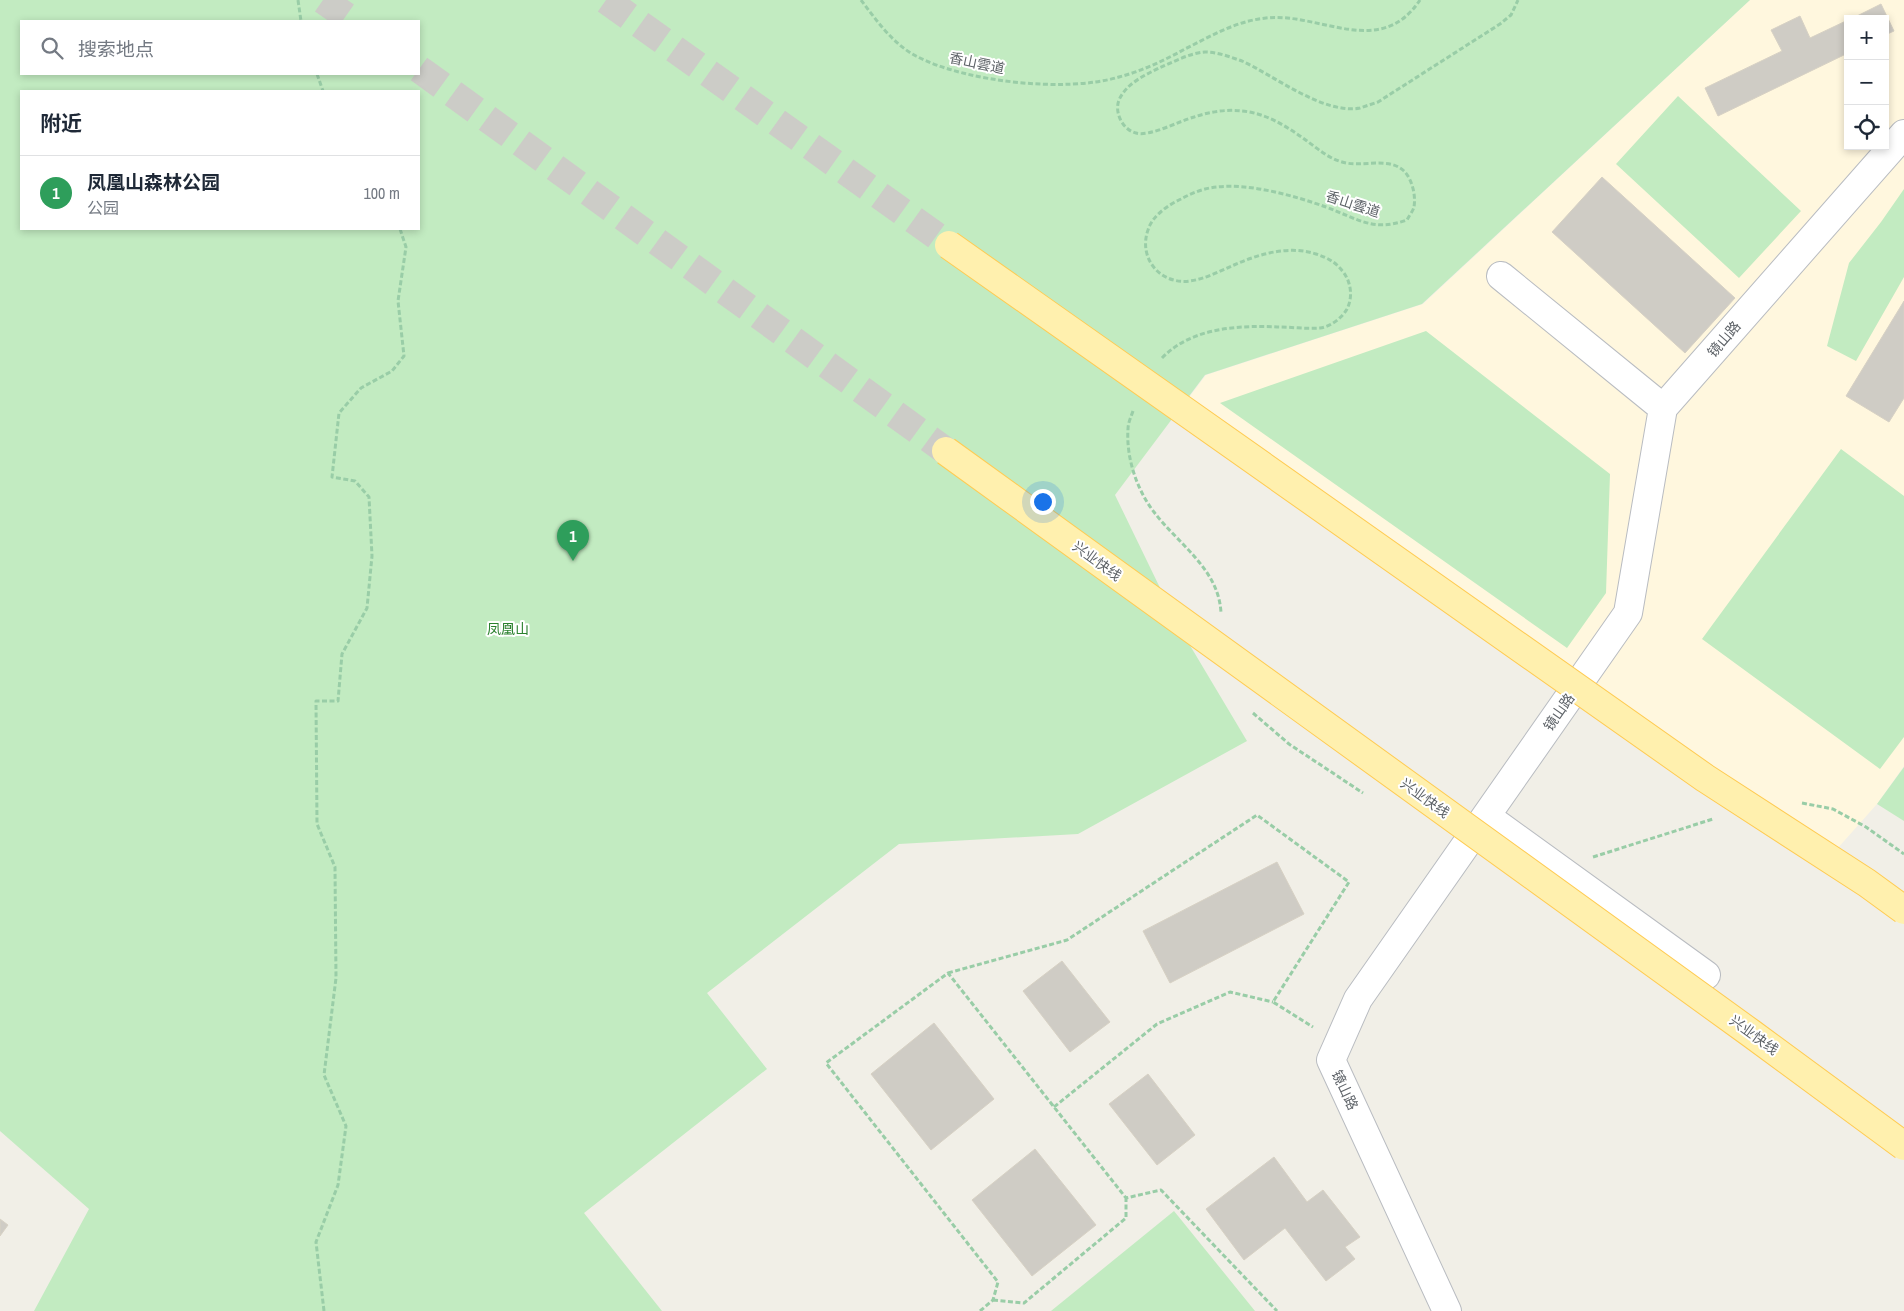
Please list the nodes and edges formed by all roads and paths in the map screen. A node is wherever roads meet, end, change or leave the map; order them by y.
1 (298, 0) edge
2 (861, 0) edge
3 (1420, 0) edge
4 (1518, 0) edge
5 (301, 20) edge
6 (318, 75) edge
7 (323, 90) edge
8 (1904, 134) edge
9 (400, 230) edge
10 (949, 245) tunnel mouth
11 (1501, 276) dead end
12 (1144, 383) junction
13 (1663, 408) junction
14 (946, 451) tunnel mouth
15 (1221, 615) dead end
16 (1251, 710) dead end
17 (1370, 797) dead end
18 (1486, 816) junction
19 (1904, 910) edge
20 (948, 973) junction
21 (1706, 975) dead end
22 (1273, 1002) junction
23 (1338, 1043) junction
24 (1054, 1107) junction
25 (1904, 1146) edge
26 (1126, 1198) junction
27 (993, 1300) junction
28 (324, 1311) edge
29 (980, 1311) edge
30 (1277, 1311) edge
31 (1447, 1311) edge

1 - 5 path
2 - 3 path, 香山雲道
4 - 12 path, 香山雲道
6 - 7 path
8 - 13 street, 镜山路
9 - 28 path
10 - 12 main road, bridge
11 - 13 street
12 - 15 path
12 - 19 main road, bridge
13 - 18 street, 镜山路
14 - 25 main road, 兴业快线, bridge
16 - 17 path
18 - 21 street
18 - 23 street, 镜山路
20 - 22 path
20 - 24 path
20 - 27 path
22 - 23 path
22 - 24 path
23 - 31 street, 镜山路
24 - 26 path
26 - 27 path
26 - 30 path
27 - 29 path

